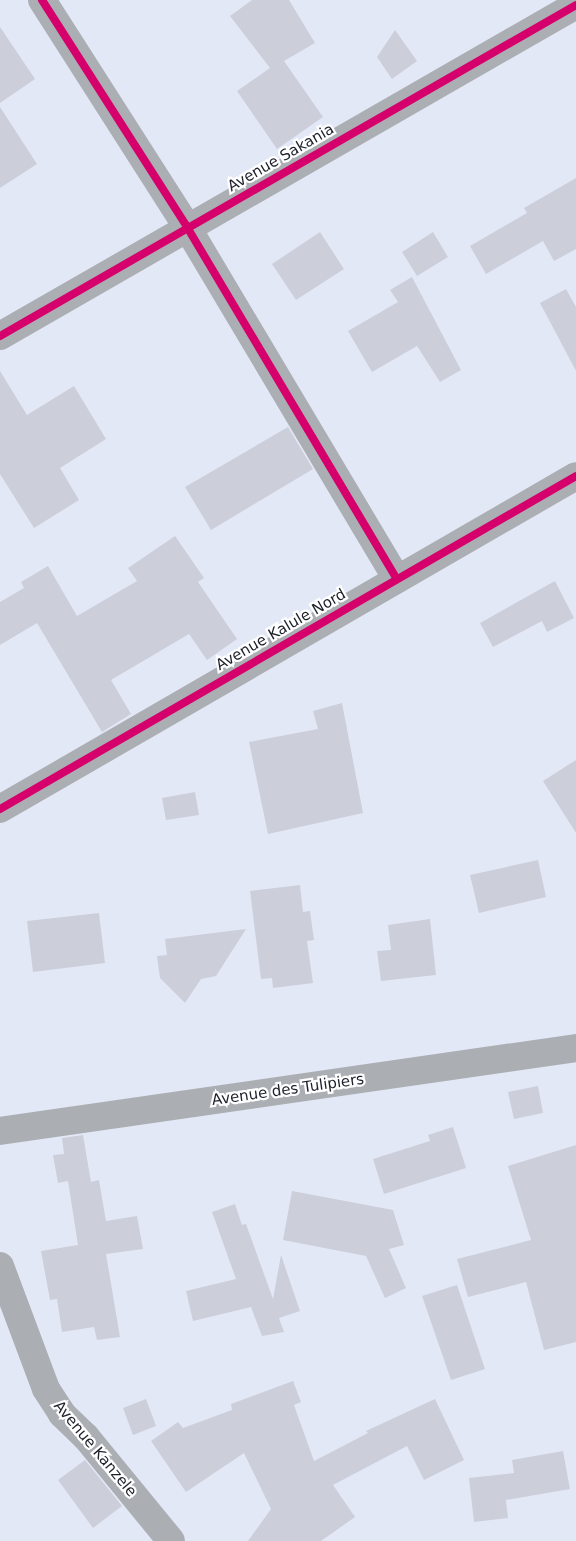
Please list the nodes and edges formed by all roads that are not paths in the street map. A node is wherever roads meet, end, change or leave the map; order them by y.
1 (42, 0) edge
2 (576, 5) edge
3 (188, 227) junction
4 (0, 336) edge
5 (576, 476) edge
6 (397, 579) junction
7 (0, 809) edge
8 (576, 1048) edge
9 (0, 1131) edge
10 (0, 1266) edge
11 (171, 1541) edge

1 - 3 street
2 - 3 street, Avenue Sakania
3 - 4 street, Avenue Sakania
3 - 6 street
5 - 6 street, Avenue Kalule Nord
6 - 7 street, Avenue Kalule Nord
8 - 9 street, Avenue des Tulipiers
10 - 11 street, Avenue Kanzele

